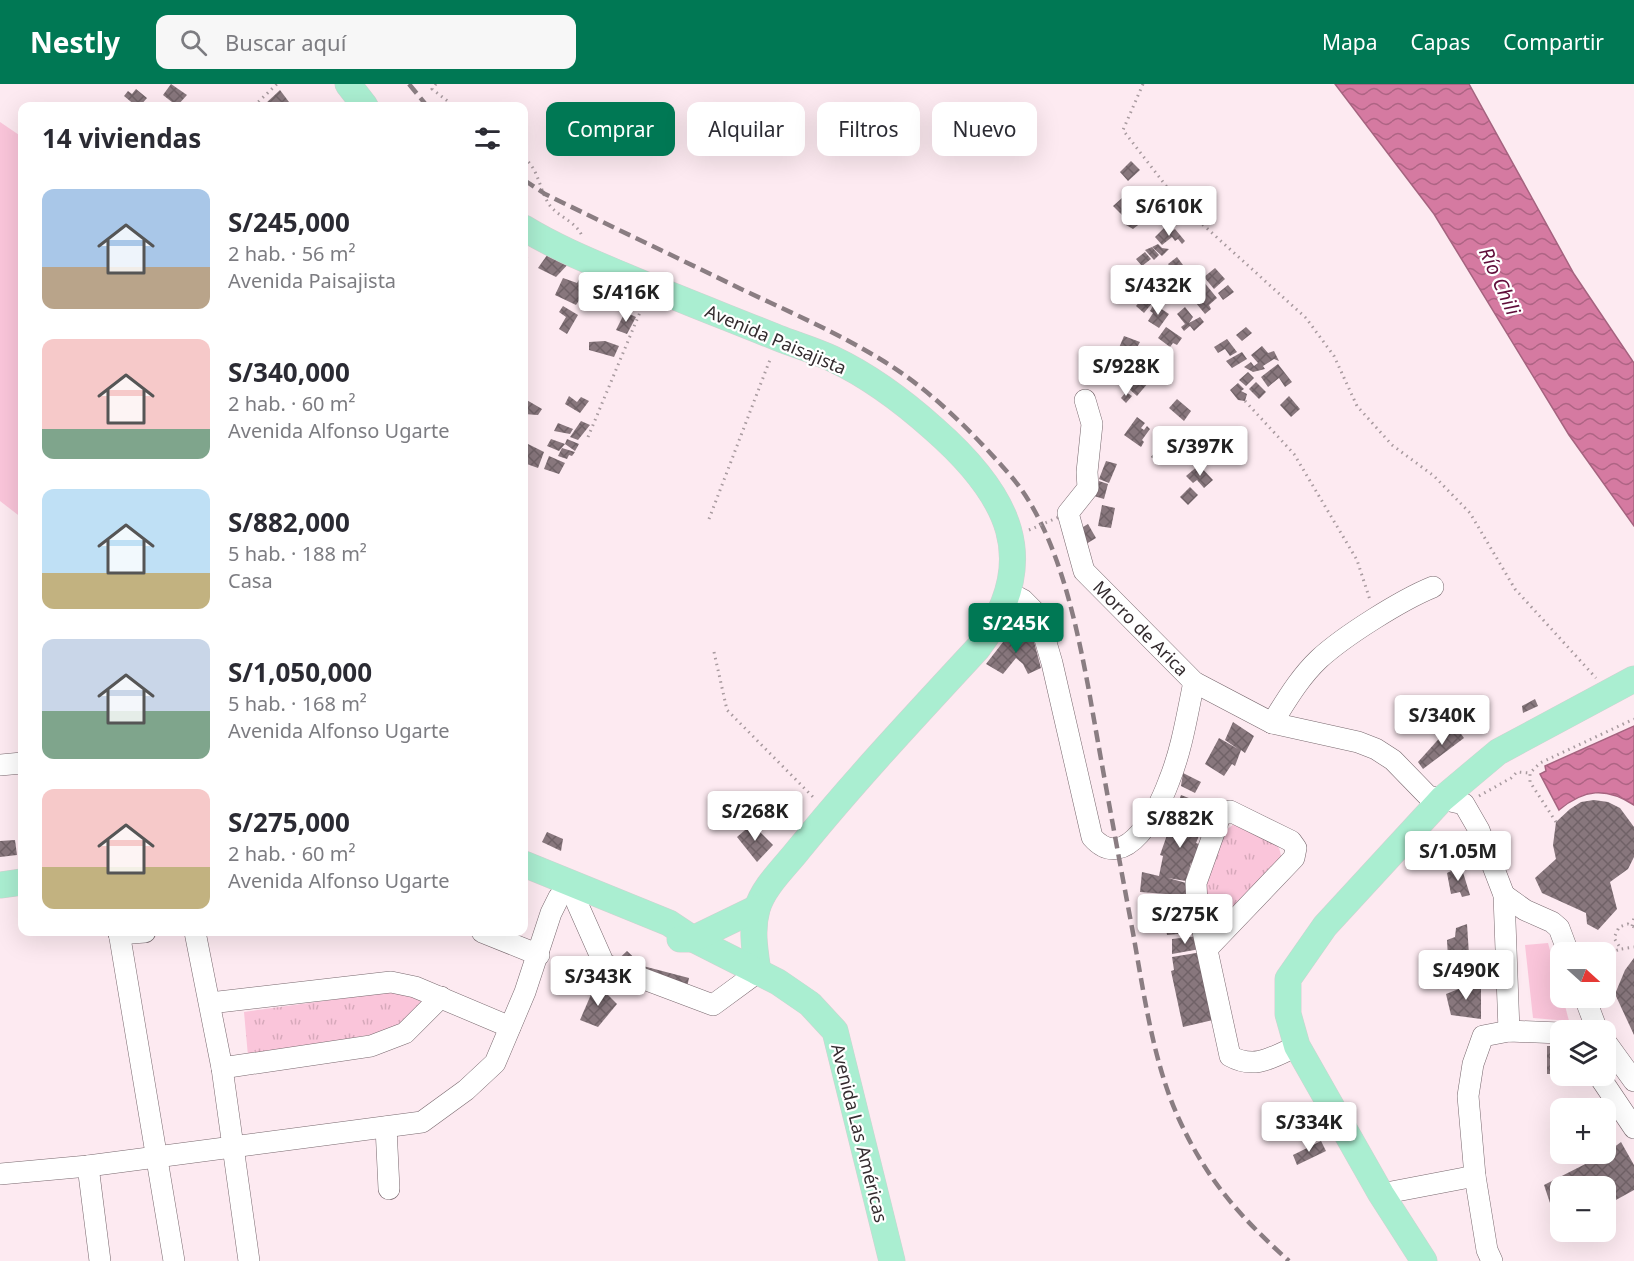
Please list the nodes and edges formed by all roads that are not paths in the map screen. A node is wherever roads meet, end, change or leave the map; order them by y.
1 (348, 84) edge
2 (362, 102) edge
3 (528, 230) edge
4 (1084, 399) dead end
5 (1433, 587) dead end
6 (1008, 592) junction
7 (1194, 681) junction
8 (1624, 685) edge
9 (1272, 723) junction
10 (18, 763) edge
11 (0, 765) edge
12 (1453, 802) junction
13 (528, 866) edge
14 (18, 868) edge
15 (0, 870) edge
16 (18, 883) edge
17 (528, 883) edge
18 (0, 885) edge
19 (1504, 895) junction
20 (568, 900) junction
21 (757, 908) junction
22 (120, 936) edge
23 (196, 936) edge
24 (492, 936) edge
25 (693, 939) junction
26 (1564, 942) edge
27 (1207, 949) junction
28 (539, 955) junction
29 (758, 972) junction
30 (441, 997) junction
31 (210, 1003) junction
32 (510, 1027) junction
33 (1509, 1031) junction
34 (1550, 1033) edge
35 (1297, 1046) junction
36 (1616, 1056) edge
37 (222, 1068) junction
38 (1634, 1081) edge
39 (1606, 1086) edge
40 (1633, 1126) edge
41 (386, 1127) junction
42 (233, 1147) junction
43 (159, 1157) junction
44 (88, 1166) junction
45 (0, 1174) edge
46 (1475, 1176) junction
47 (389, 1189) dead end
48 (1381, 1194) junction
49 (100, 1261) edge
50 (174, 1261) edge
51 (249, 1261) edge
52 (892, 1261) edge
53 (1424, 1261) edge
54 (1492, 1261) edge

1 - 2 main road
3 - 6 main road, Avenida Paisajista
4 - 7 street, Morro de Arica
5 - 9 street
6 - 7 street
6 - 21 main road, Avenida Paisajista
7 - 9 street, Morro de Arica
8 - 12 main road
9 - 12 street, Morro de Arica
10 - 11 street
12 - 19 street
12 - 35 main road
13 - 25 main road, Avenida Las Américas
14 - 15 main road
16 - 18 main road
17 - 20 main road, Avenida Las Américas
19 - 26 street
19 - 33 street
20 - 25 main road, Avenida Las Américas
20 - 28 street
20 - 29 street
21 - 25 main road
21 - 29 main road, Avenida Paisajista
22 - 43 street
23 - 31 street
24 - 28 street
25 - 29 main road, Avenida Las Américas
27 - 27 street
27 - 35 street
28 - 32 street
29 - 52 main road, Avenida Las Américas
30 - 31 street
30 - 32 street
30 - 37 street
31 - 37 street
32 - 41 street
33 - 34 street
33 - 46 street
35 - 48 main road
36 - 38 street
37 - 42 street
39 - 40 street
41 - 42 street
41 - 47 street
42 - 43 street
42 - 51 street
43 - 44 street
43 - 50 street
44 - 45 street
44 - 49 street
46 - 48 street
46 - 54 street
48 - 53 main road

